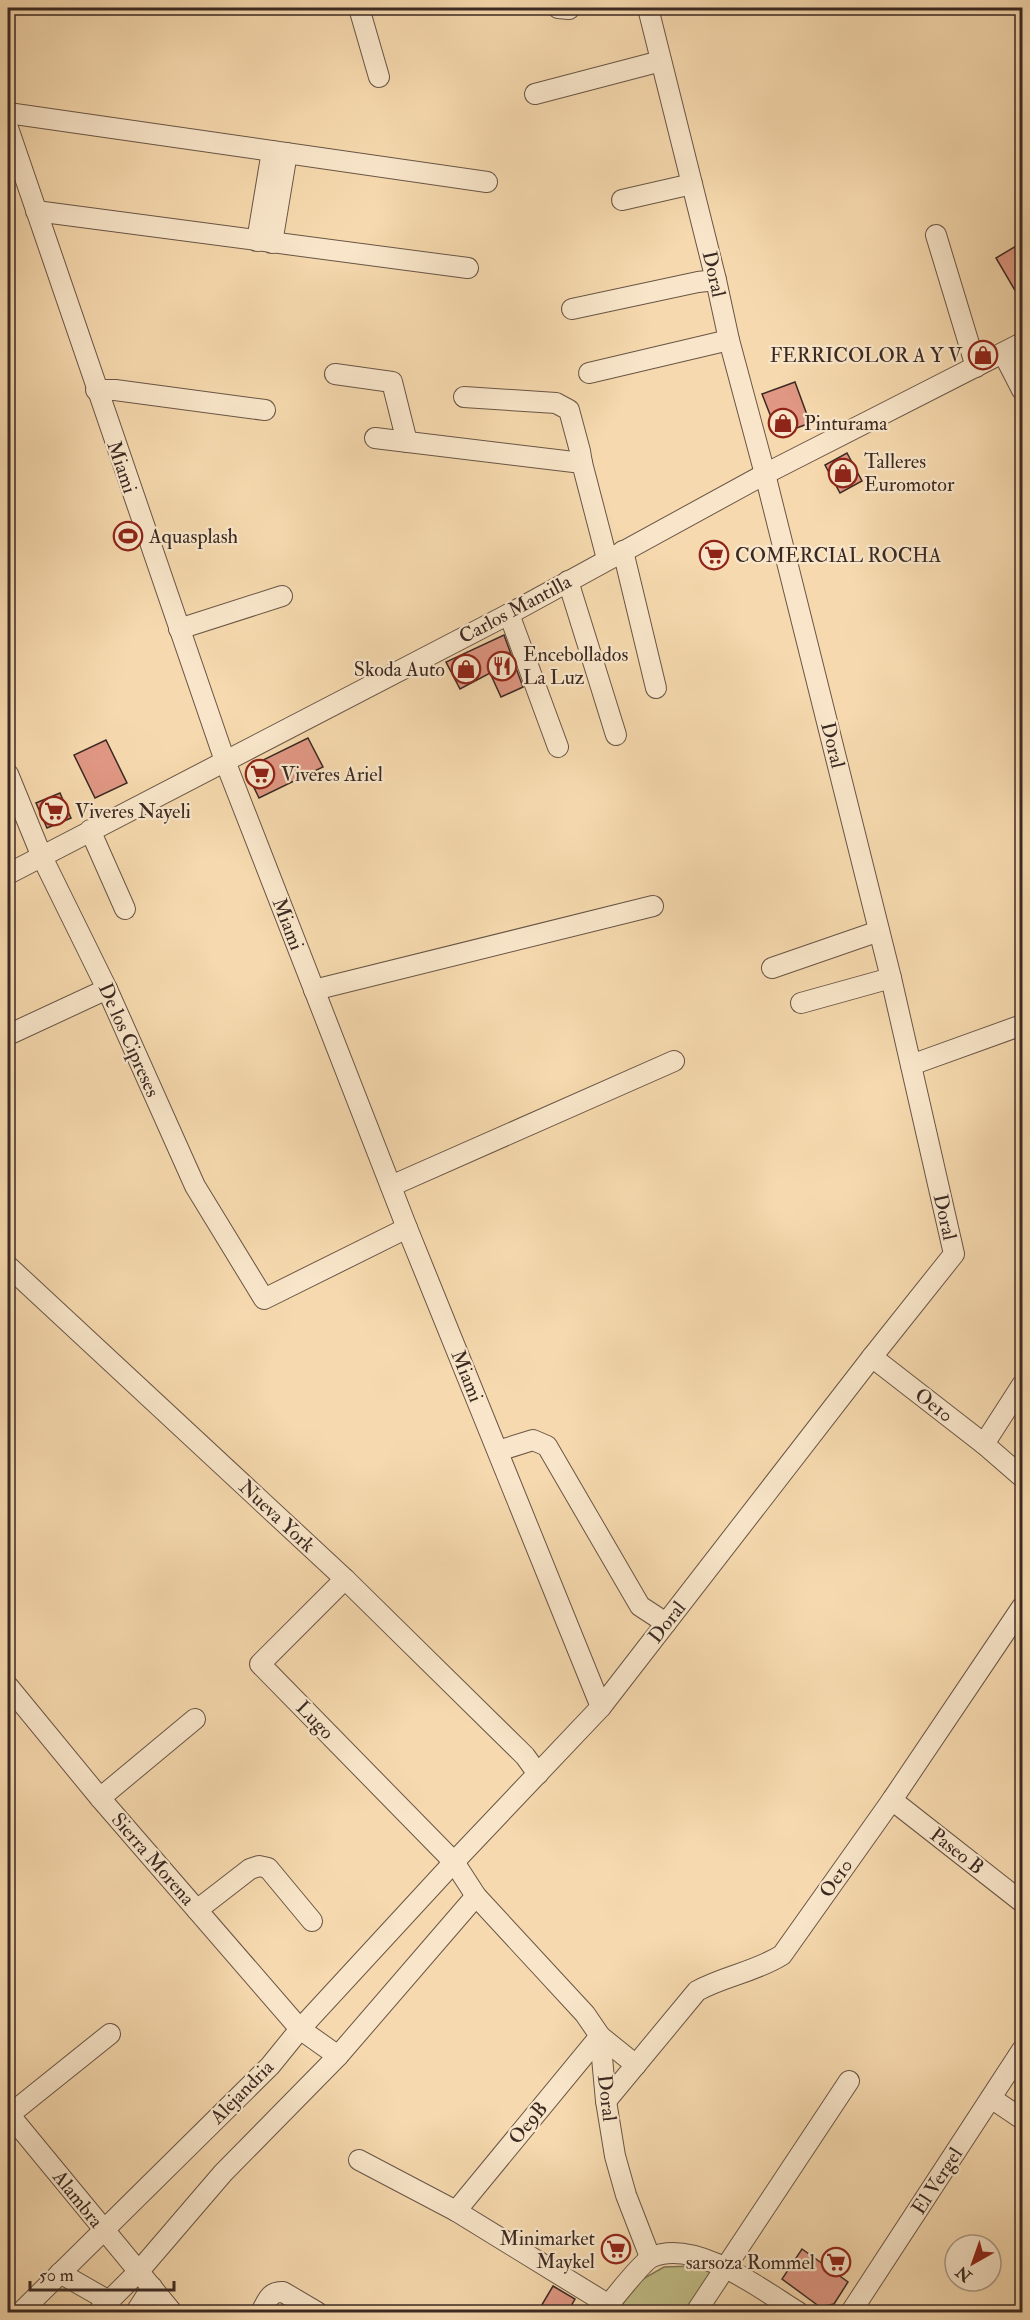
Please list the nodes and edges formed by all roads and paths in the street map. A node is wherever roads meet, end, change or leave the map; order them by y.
1 (359, 8) edge
2 (648, 8) edge
3 (661, 61) junction
4 (379, 77) dead end
5 (535, 94) dead end
6 (8, 113) edge
7 (8, 128) edge
8 (279, 152) junction
9 (487, 182) dead end
10 (692, 184) junction
11 (622, 200) dead end
12 (36, 211) junction
13 (936, 235) dead end
14 (265, 242) junction
15 (468, 268) dead end
16 (716, 280) junction
17 (572, 309) dead end
18 (729, 340) junction
19 (1023, 343) edge
20 (1003, 353) junction
21 (976, 367) junction
22 (590, 373) dead end
23 (336, 374) dead end
24 (96, 390) junction
25 (1023, 390) edge
26 (464, 397) dead end
27 (265, 410) dead end
28 (375, 438) dead end
29 (407, 442) junction
30 (582, 463) junction
31 (765, 474) junction
32 (615, 555) junction
33 (568, 581) junction
34 (282, 596) dead end
35 (509, 614) junction
36 (179, 629) junction
37 (656, 688) dead end
38 (616, 735) dead end
39 (558, 747) dead end
40 (225, 761) junction
41 (8, 774) edge
42 (90, 830) junction
43 (42, 857) junction
44 (8, 874) edge
45 (653, 906) dead end
46 (125, 909) dead end
47 (879, 931) junction
48 (772, 968) dead end
49 (891, 978) junction
50 (107, 989) junction
51 (314, 990) junction
52 (801, 1003) dead end
53 (1023, 1025) edge
54 (8, 1035) edge
55 (674, 1061) dead end
56 (911, 1065) junction
57 (391, 1186) junction
58 (407, 1228) junction
59 (8, 1266) edge
60 (872, 1357) junction
61 (1023, 1385) edge
62 (984, 1444) junction
63 (498, 1451) junction
64 (1023, 1477) edge
65 (345, 1579) junction
66 (1023, 1607) edge
67 (666, 1623) junction
68 (8, 1686) edge
69 (601, 1707) junction
70 (195, 1719) dead end
71 (538, 1774) junction
72 (100, 1798) junction
73 (892, 1800) junction
74 (454, 1862) junction
75 (476, 1896) junction
76 (1023, 1902) edge
77 (197, 1910) junction
78 (312, 1921) dead end
79 (300, 2029) junction
80 (110, 2034) dead end
81 (600, 2036) junction
82 (1023, 2050) edge
83 (338, 2056) junction
84 (636, 2065) junction
85 (849, 2081) dead end
86 (992, 2098) junction
87 (606, 2101) junction
88 (8, 2114) edge
89 (1023, 2119) edge
90 (359, 2160) dead end
91 (456, 2211) junction
92 (103, 2230) junction
93 (651, 2257) junction
94 (725, 2266) junction
95 (139, 2271) junction
96 (60, 2273) junction
97 (152, 2287) junction
98 (103, 2307) edge
99 (606, 2309) edge
100 (21, 2313) edge
101 (136, 2313) edge
102 (172, 2313) edge
103 (261, 2313) edge
104 (317, 2313) edge
105 (696, 2313) edge
106 (798, 2313) edge
107 (851, 2313) edge

1 - 4 street
2 - 3 street, Doral
3 - 5 street
3 - 10 street, Doral
6 - 8 street
7 - 12 street, Miami
8 - 9 street
8 - 14 street
10 - 11 street
10 - 16 street, Doral
12 - 14 street
12 - 24 street, Miami
13 - 21 street
14 - 15 street
16 - 17 street
16 - 18 street, Doral
18 - 22 street
18 - 31 street, Doral
19 - 20 street, Carlos Mantilla
20 - 21 street, Carlos Mantilla
20 - 25 street
21 - 31 street, Carlos Mantilla
23 - 29 street
24 - 27 street
24 - 36 street, Miami
26 - 30 street
28 - 29 street
29 - 30 street
30 - 32 street
31 - 32 street, Carlos Mantilla
31 - 47 street, Doral
32 - 33 street, Carlos Mantilla
32 - 37 street
33 - 35 street, Carlos Mantilla
33 - 38 street
34 - 36 street
35 - 39 street
35 - 40 street, Carlos Mantilla
36 - 40 street, Miami
40 - 42 street, Carlos Mantilla
40 - 51 street, Miami
41 - 43 street, De los Cipreses
42 - 43 street, Carlos Mantilla
42 - 46 street
43 - 44 street, Carlos Mantilla
43 - 50 street, De los Cipreses
45 - 51 street
47 - 48 street
47 - 49 street, Doral
49 - 52 street
49 - 56 street, Doral
50 - 54 street
50 - 58 street, De los Cipreses
51 - 57 street, Miami
53 - 56 street
55 - 57 street
56 - 60 street, Doral
57 - 58 street, Miami
58 - 63 street, Miami
59 - 65 street, Nueva York
60 - 62 street, Oe10
60 - 67 street, Doral
61 - 62 street
62 - 64 street, Oe10
63 - 67 street
63 - 69 street, Miami
65 - 71 street, Nueva York
65 - 74 street, Lugo
66 - 73 street, Oe10
67 - 69 street, Doral
68 - 72 street, Sierra Morena
69 - 71 street, Doral
70 - 72 street
71 - 74 street, Doral
72 - 77 street, Sierra Morena
73 - 76 street, Paseo B
73 - 84 street, Oe10
74 - 75 street, Doral
74 - 79 street, Alejandria
75 - 81 street, Doral
75 - 83 street
77 - 78 street
77 - 79 street, Sierra Morena
79 - 83 street, Sierra Morena
79 - 92 street, Alejandria
80 - 88 street
81 - 84 street
81 - 87 street, Doral
81 - 91 street, Oe9B
82 - 86 street, El Vergel
83 - 95 street
84 - 87 street, Oe10
85 - 94 street
86 - 89 street
86 - 107 street, El Vergel
87 - 93 street, Doral
88 - 92 street, Alambra
90 - 91 street
91 - 99 street
92 - 95 street, Alambra
92 - 96 street, Alejandria
93 - 94 street
93 - 99 street
94 - 105 street
94 - 106 street
95 - 97 street, Alambra
95 - 98 street
96 - 98 street
96 - 100 street, Alejandria
97 - 101 street
97 - 102 street, Alambra
103 - 104 street

